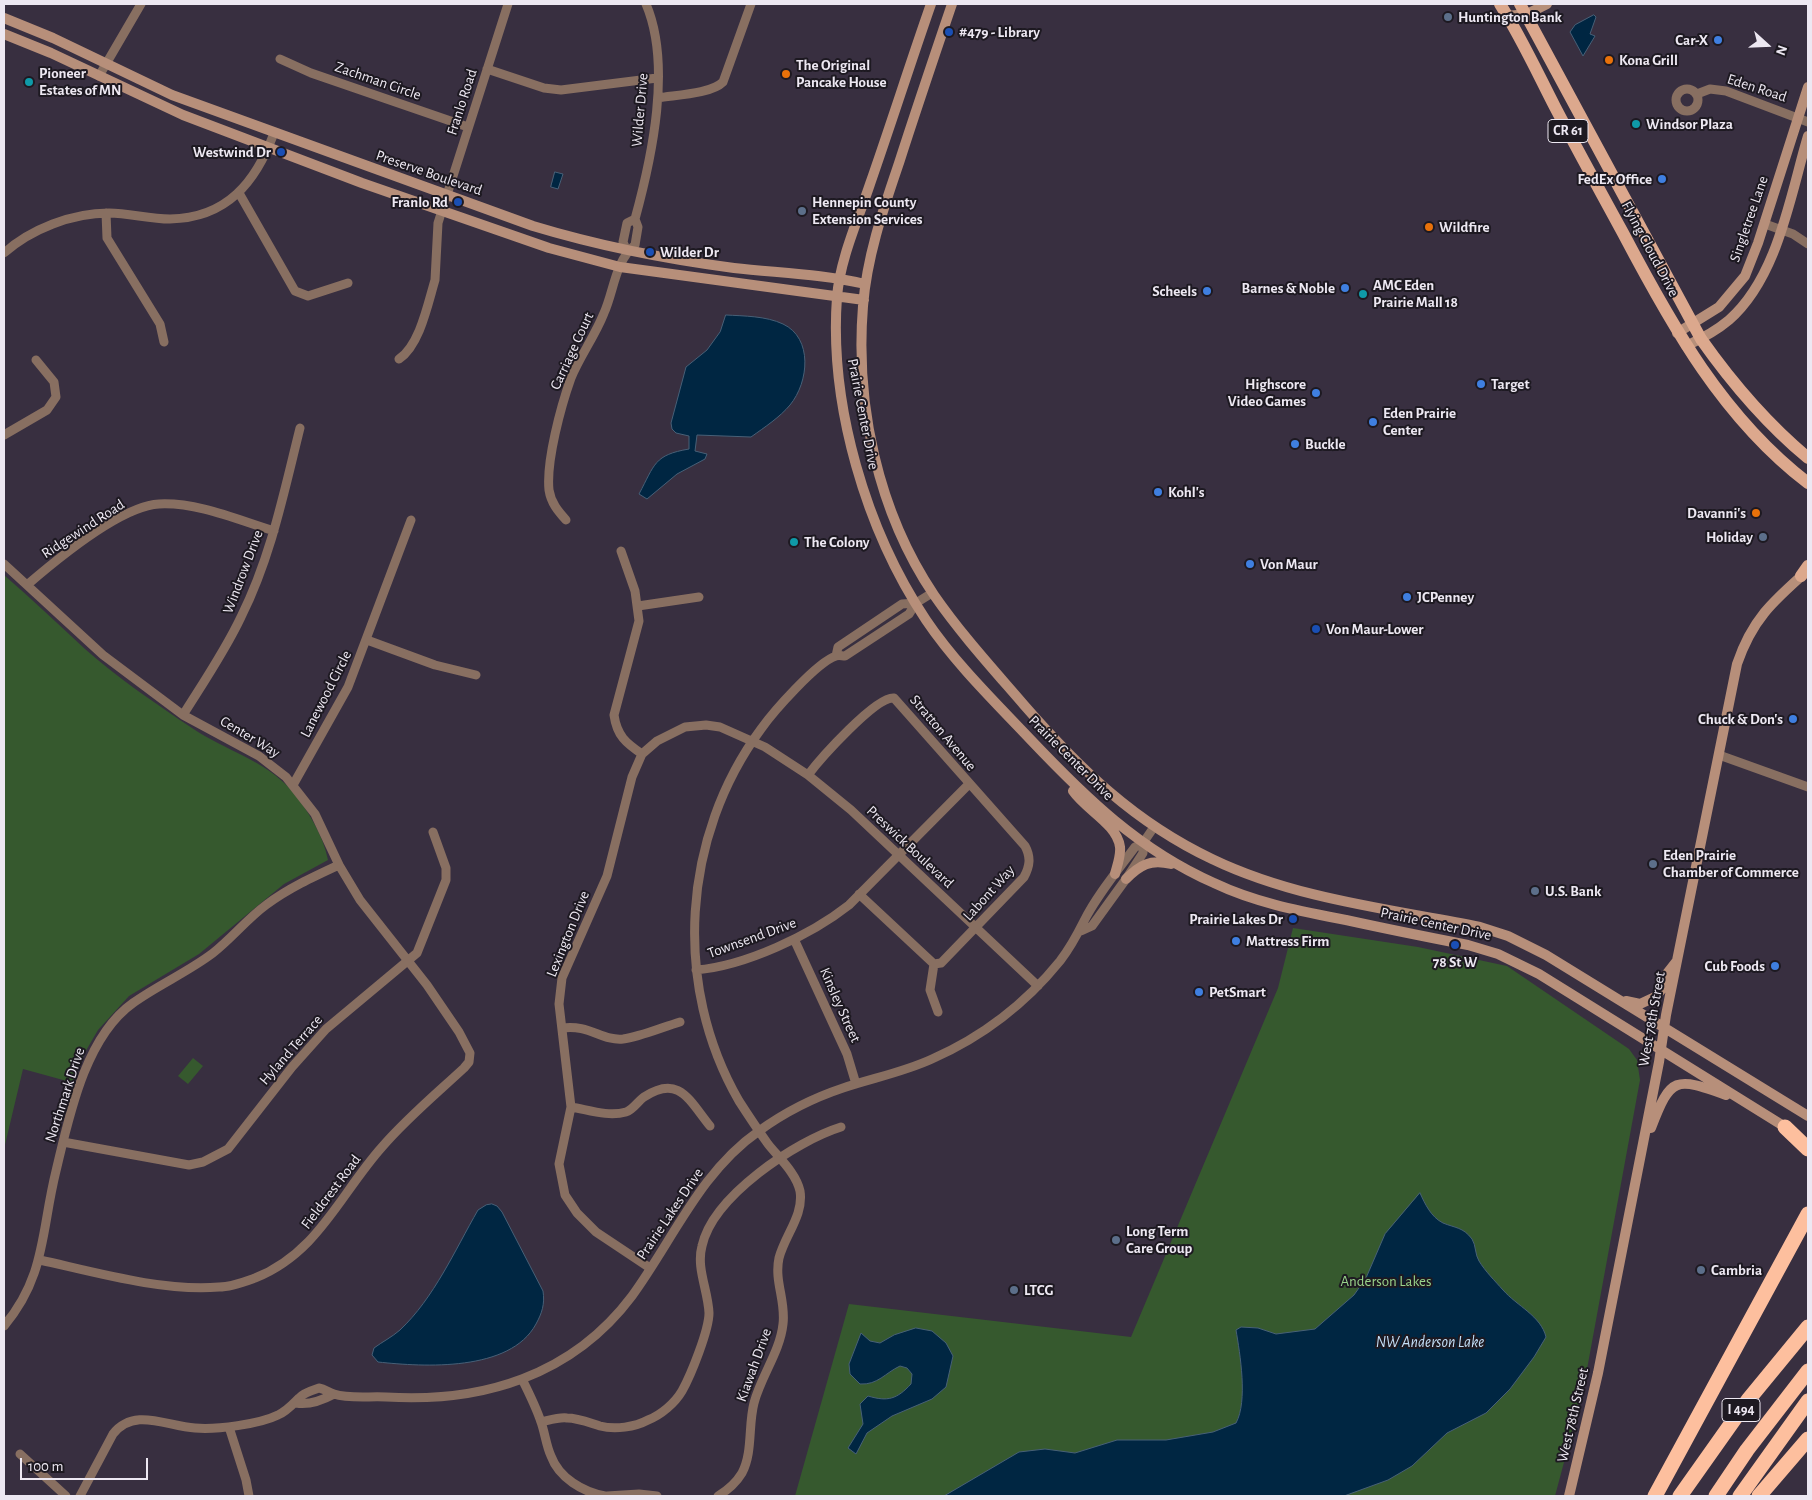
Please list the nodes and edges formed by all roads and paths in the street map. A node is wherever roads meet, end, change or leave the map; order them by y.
1 (141, 4) edge
2 (508, 4) edge
3 (646, 4) edge
4 (751, 4) edge
5 (931, 4) edge
6 (952, 4) edge
7 (1500, 4) edge
8 (1547, 4) edge
9 (1524, 9) edge
10 (1507, 16) junction
11 (4, 18) edge
12 (1515, 30) junction
13 (4, 34) edge
14 (280, 59) dead end
15 (106, 64) junction
16 (487, 69) junction
17 (99, 76) junction
18 (658, 78) junction
19 (1808, 87) edge
20 (1697, 94) dead end
21 (658, 98) junction
22 (1798, 117) junction
23 (1808, 122) edge
24 (468, 127) junction
25 (274, 133) junction
26 (1808, 136) edge
27 (269, 147) junction
28 (239, 193) junction
29 (446, 193) junction
30 (442, 210) junction
31 (106, 213) junction
32 (1765, 224) junction
33 (1780, 228) junction
34 (1808, 244) edge
35 (627, 251) junction
36 (4, 253) edge
37 (620, 267) junction
38 (839, 278) junction
39 (348, 283) dead end
40 (866, 284) junction
41 (837, 296) junction
42 (864, 300) junction
43 (1692, 324) junction
44 (1677, 332) junction
45 (1701, 339) junction
46 (164, 342) dead end
47 (1686, 346) junction
48 (399, 359) dead end
49 (36, 360) dead end
50 (300, 428) dead end
51 (4, 435) edge
52 (1808, 458) edge
53 (1784, 463) junction
54 (1808, 482) edge
55 (1808, 491) edge
56 (412, 520) dead end
57 (566, 520) dead end
58 (274, 531) junction
59 (620, 551) dead end
60 (4, 564) edge
61 (1806, 571) edge
62 (27, 585) junction
63 (932, 592) junction
64 (699, 597) dead end
65 (916, 603) junction
66 (638, 606) junction
67 (367, 640) junction
68 (476, 675) dead end
69 (183, 715) junction
70 (752, 741) junction
71 (642, 754) junction
72 (1719, 755) junction
73 (1055, 766) junction
74 (808, 775) junction
75 (968, 784) junction
76 (293, 785) junction
77 (1808, 787) edge
78 (1154, 827) junction
79 (433, 832) dead end
80 (1144, 843) junction
81 (898, 855) junction
82 (339, 865) junction
83 (1184, 868) junction
84 (1115, 874) junction
85 (1126, 879) junction
86 (859, 894) junction
87 (976, 928) junction
88 (1081, 931) junction
89 (794, 939) junction
90 (1678, 959) junction
91 (408, 961) junction
92 (934, 964) junction
93 (696, 970) junction
94 (1038, 986) junction
95 (1617, 998) junction
96 (938, 1012) dead end
97 (680, 1022) dead end
98 (562, 1028) junction
99 (1664, 1028) junction
100 (1661, 1050) junction
101 (469, 1062) joint
102 (856, 1084) junction
103 (1745, 1102) junction
104 (572, 1107) junction
105 (1808, 1116) edge
106 (710, 1126) dead end
107 (841, 1127) dead end
108 (1785, 1127) junction
109 (759, 1130) junction
110 (1808, 1141) edge
111 (64, 1142) junction
112 (1808, 1149) edge
113 (1642, 1152) junction
114 (780, 1158) junction
115 (1808, 1200) edge
116 (1808, 1214) edge
117 (1784, 1257) junction
118 (40, 1260) junction
119 (650, 1268) junction
120 (4, 1326) edge
121 (1808, 1327) edge
122 (1808, 1371) edge
123 (522, 1379) junction
124 (1808, 1401) edge
125 (541, 1422) junction
126 (229, 1427) junction
127 (1808, 1439) edge
128 (20, 1454) dead end
129 (66, 1496) edge
130 (80, 1496) edge
131 (249, 1496) edge
132 (606, 1496) edge
133 (657, 1496) edge
134 (718, 1496) edge
135 (1569, 1496) edge
136 (1655, 1496) edge
137 (1680, 1496) edge
138 (1716, 1496) edge
139 (1740, 1496) edge
140 (1759, 1496) edge

1 - 15 street
2 - 16 street, Franlo Road
3 - 18 street, Wilder Drive
4 - 21 street
5 - 38 street, Prairie Center Drive
6 - 40 street, Prairie Center Drive
7 - 10 main road, Flying Cloud Drive / CR 61
8 - 9 street
9 - 10 street
9 - 12 street
9 - 43 main road, Flying Cloud Drive / CR 61
10 - 12 main road, Flying Cloud Drive / CR 61
11 - 15 street, Preserve Boulevard
12 - 44 main road, Flying Cloud Drive / CR 61
13 - 17 street, Preserve Boulevard
14 - 24 street, Zachman Circle
15 - 17 street
15 - 25 street, Preserve Boulevard
16 - 18 street
16 - 24 street, Franlo Road
17 - 27 street, Preserve Boulevard
18 - 21 street, Wilder Drive
19 - 22 street, Singletree Lane
20 - 22 street, Eden Road
21 - 35 street, Wilder Drive
22 - 23 street, Eden Road
22 - 32 street, Singletree Lane
24 - 29 street, Franlo Road
25 - 27 street
25 - 29 street, Preserve Boulevard
26 - 33 street, Singletree Lane
27 - 28 street
27 - 30 street, Preserve Boulevard
28 - 31 street
28 - 39 street
29 - 30 street, Franlo Road
29 - 35 street, Preserve Boulevard
30 - 37 street, Preserve Boulevard
30 - 48 street, Franlo Road
31 - 36 street
31 - 46 street
32 - 33 street
32 - 43 street, Singletree Lane
33 - 34 street
33 - 45 street, Singletree Lane
35 - 37 street, Carriage Court
35 - 38 street, Preserve Boulevard
37 - 41 street, Preserve Boulevard
37 - 57 street, Carriage Court
38 - 40 street, Preserve Boulevard
38 - 41 street, Prairie Center Drive
40 - 42 street, Prairie Center Drive
41 - 42 street, Preserve Boulevard
41 - 65 street, Prairie Center Drive
42 - 63 street, Prairie Center Drive
43 - 44 street, Singletree Lane
43 - 45 main road, Flying Cloud Drive / CR 61
44 - 47 main road, Flying Cloud Drive / CR 61
45 - 47 street, Singletree Lane
45 - 52 main road, Flying Cloud Drive / CR 61
47 - 53 main road, Flying Cloud Drive / CR 61
49 - 51 street
50 - 58 street, Windrow Drive
53 - 54 main road, Flying Cloud Drive / CR 61
53 - 55 main road
56 - 67 street, Lanewood Circle
58 - 62 street, Ridgewind Road
58 - 69 street, Windrow Drive
59 - 66 street
60 - 62 street, Center Way
61 - 72 street, West 78th Street
62 - 69 street, Center Way
63 - 65 street, Kiawah Drive
63 - 78 street, Prairie Center Drive
64 - 66 street
65 - 70 street, Kiawah Drive
65 - 73 street, Prairie Center Drive
66 - 71 street
67 - 68 street, Lanewood Circle
67 - 76 street, Lanewood Circle
69 - 76 street, Center Way
70 - 71 street, Lexington Drive
70 - 74 street, Preswick Boulevard
70 - 93 street, Kiawah Drive
71 - 98 street, Lexington Drive
72 - 77 street
72 - 90 street, West 78th Street
73 - 80 street, Prairie Center Drive
73 - 84 street
74 - 75 street, Stratton Avenue
74 - 81 street, Preswick Boulevard
75 - 81 street, Townsend Drive
75 - 87 street, Labont Way
76 - 82 street, Center Way
78 - 80 street, Prairie Lakes Drive
78 - 95 street, Prairie Center Drive
79 - 91 street, Hyland Terrace
80 - 83 street, Prairie Center Drive
80 - 84 street, Prairie Lakes Drive
80 - 85 street, Prairie Lakes Drive
81 - 86 street, Townsend Drive
81 - 87 street, Preswick Boulevard
82 - 91 street, Center Way
82 - 111 street, Northmark Drive
83 - 85 street
83 - 100 street, Prairie Center Drive
84 - 88 street, Prairie Lakes Drive
85 - 88 street, Prairie Lakes Drive
86 - 89 street, Townsend Drive
86 - 92 street
87 - 92 street, Labont Way
87 - 94 street, Preswick Boulevard
88 - 94 street, Prairie Lakes Drive
89 - 93 street, Townsend Drive
89 - 102 street, Kinsley Street
90 - 95 street
90 - 99 street, West 78th Street
91 - 101 street, Center Way
91 - 111 street, Hyland Terrace
92 - 96 street
93 - 109 street, Kiawah Drive
94 - 102 street, Prairie Lakes Drive
95 - 99 street, Prairie Center Drive
97 - 98 street
98 - 104 street, Lexington Drive
99 - 100 street, West 78th Street
99 - 105 street, Prairie Center Drive
100 - 103 street, Prairie Center Drive
100 - 113 street, West 78th Street
101 - 118 street, Fieldcrest Road
102 - 109 street, Prairie Lakes Drive
103 - 108 street, Prairie Center Drive
103 - 113 street
104 - 106 street
104 - 119 street, Lexington Drive
107 - 114 street
108 - 110 street, Prairie Center Drive
108 - 112 highway
109 - 114 street, Kiawah Drive
109 - 119 street, Prairie Lakes Drive
111 - 118 street, Northmark Drive
113 - 135 street, West 78th Street
114 - 125 street
114 - 134 street, Kiawah Drive
115 - 117 highway
116 - 117 highway
117 - 136 highway
118 - 120 street, Northmark Drive
119 - 123 street, Prairie Lakes Drive
121 - 137 highway, I 494
122 - 138 highway, I 494
123 - 125 street
123 - 126 street, Prairie Lakes Drive
124 - 139 highway
125 - 132 street
126 - 130 street, Prairie Lakes Drive
126 - 131 street
127 - 140 highway
128 - 129 street
132 - 133 street

